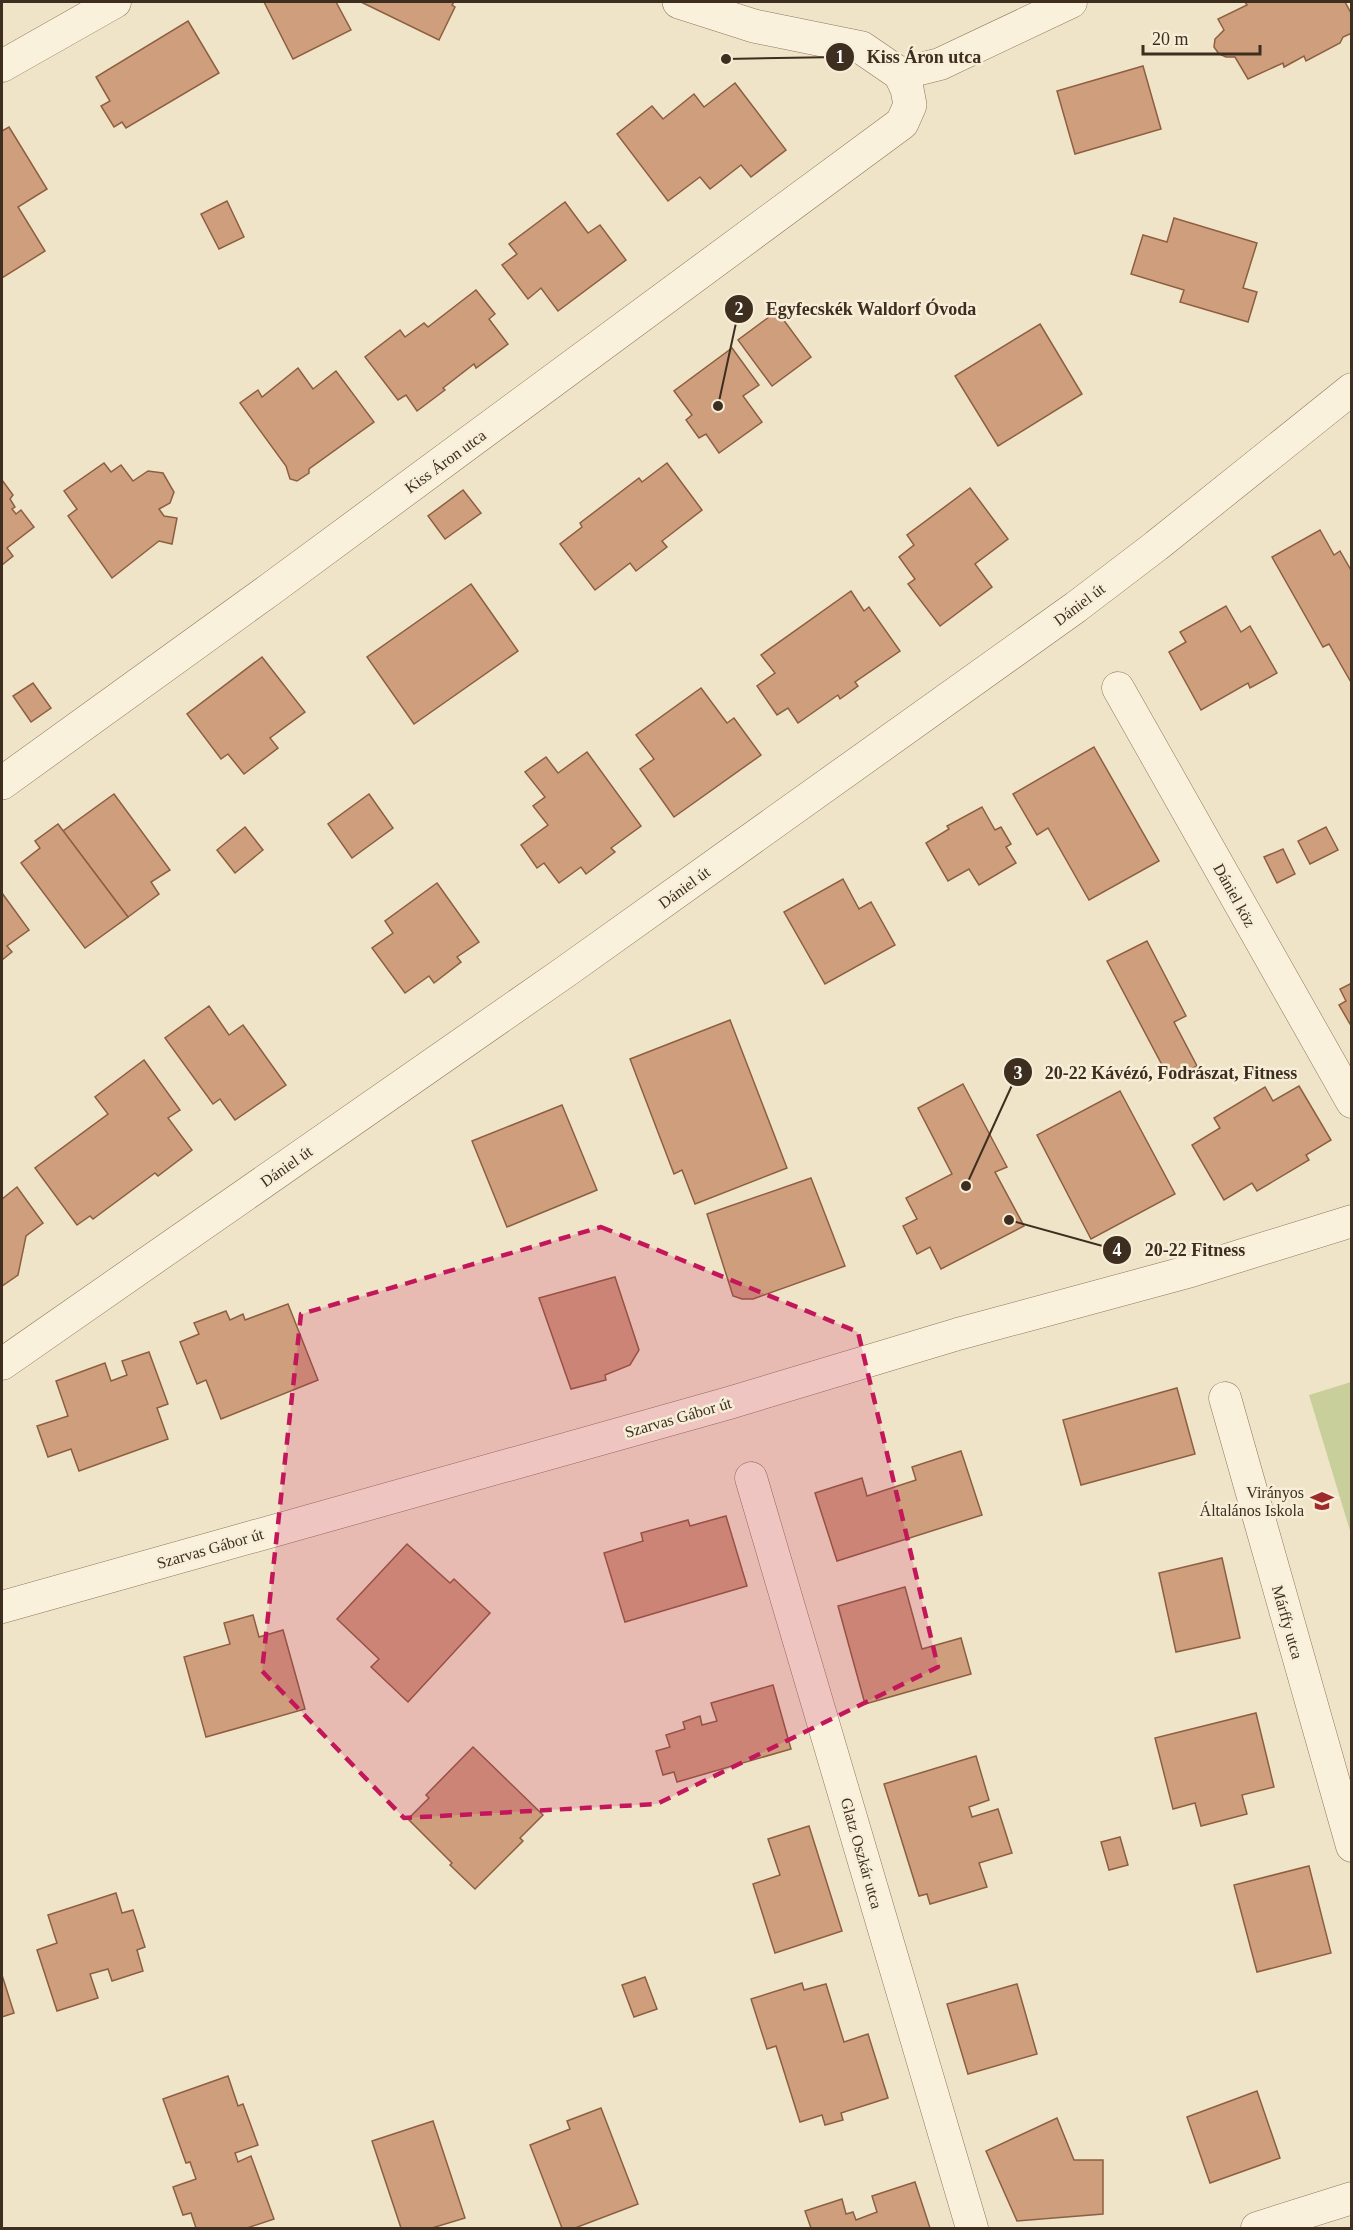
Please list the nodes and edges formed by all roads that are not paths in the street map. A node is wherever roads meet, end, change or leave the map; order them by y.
1 (115, 2) edge
2 (679, 2) edge
3 (1071, 2) edge
4 (2, 66) edge
5 (900, 75) junction
6 (1352, 389) edge
7 (1118, 688) dead end
8 (2, 783) edge
9 (1352, 1102) edge
10 (1352, 1221) edge
11 (2, 1364) edge
12 (1225, 1398) dead end
13 (751, 1478) dead end
14 (2, 1606) edge
15 (1352, 1846) edge
16 (1352, 2198) edge
17 (972, 2229) edge
18 (1257, 2229) edge

1 - 4 street
2 - 5 street
3 - 5 street
5 - 8 street, Kiss Áron utca
6 - 11 street, Dániel út
7 - 9 street, Dániel köz
10 - 14 street, Szarvas Gábor út
12 - 15 street, Márffy utca
13 - 17 street, Glatz Oszkár utca
16 - 18 street

